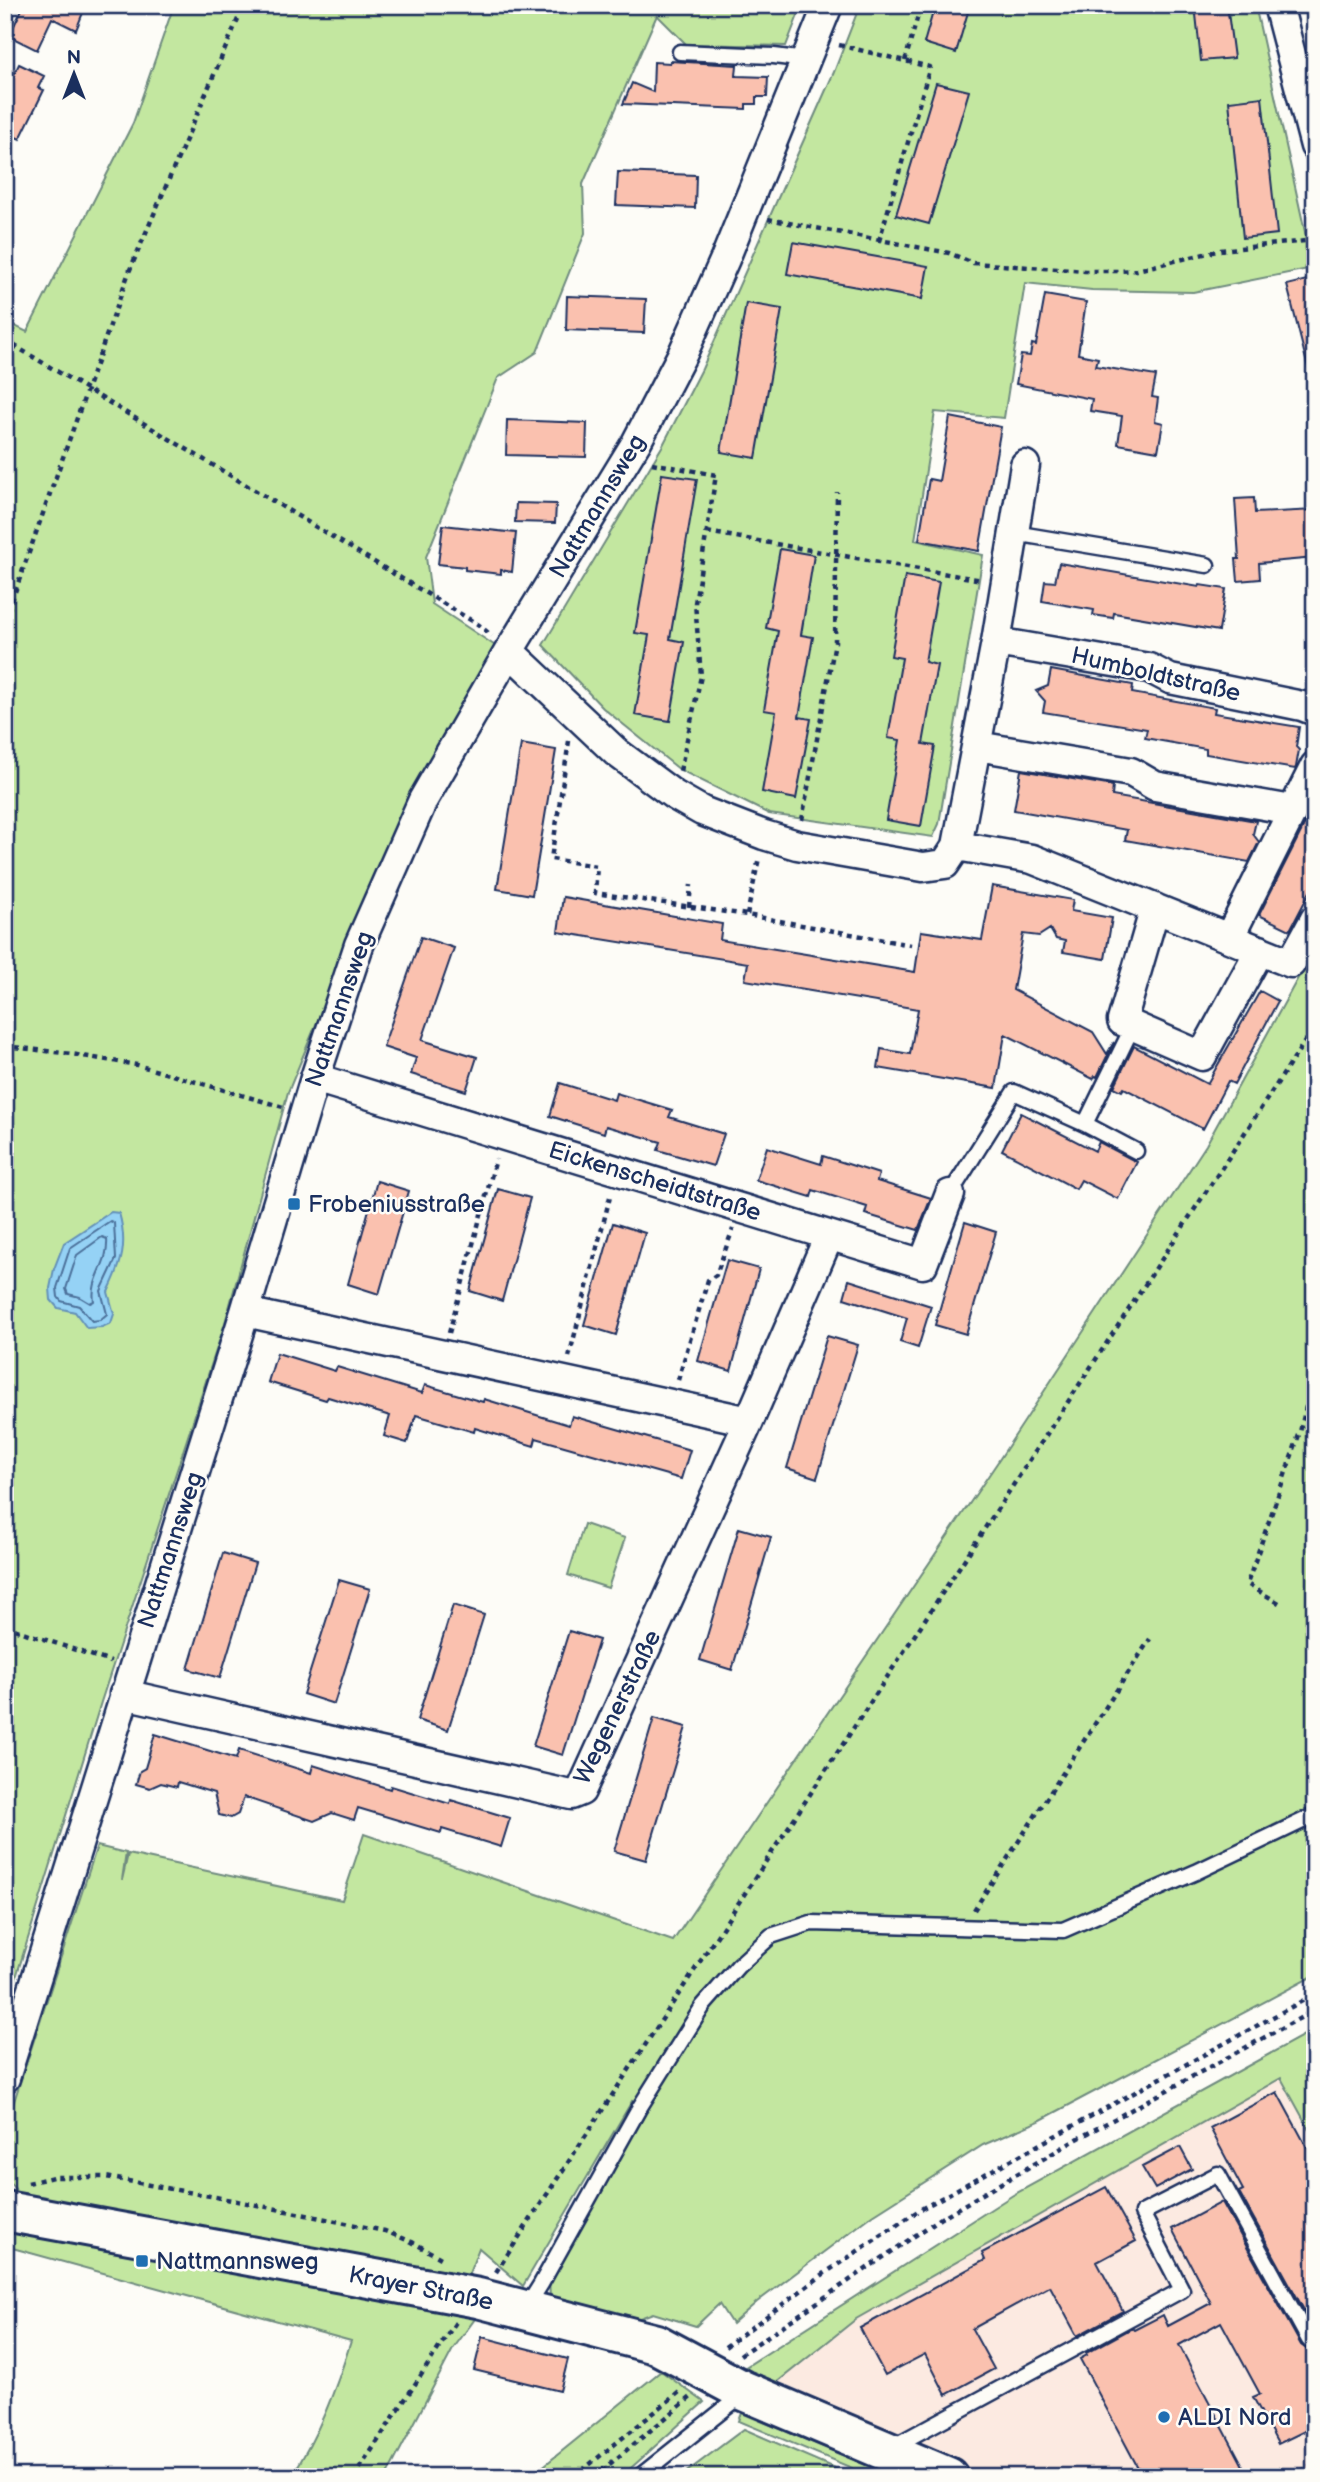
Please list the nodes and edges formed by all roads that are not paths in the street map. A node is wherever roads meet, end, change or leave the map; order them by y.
1 (828, 5) edge
2 (1278, 5) edge
3 (810, 50) junction
4 (680, 52) dead end
5 (1315, 146) edge
6 (1025, 465) dead end
7 (1014, 534) junction
8 (1207, 565) dead end
9 (996, 642) junction
10 (509, 651) junction
11 (1315, 711) edge
12 (977, 746) junction
13 (1315, 766) edge
14 (1292, 810) junction
15 (957, 846) junction
16 (1154, 908) junction
17 (1315, 919) edge
18 (1229, 938) junction
19 (1260, 950) junction
20 (1133, 1026) junction
21 (315, 1078) junction
22 (1085, 1124) junction
23 (1136, 1151) dead end
24 (950, 1194) joint
25 (830, 1236) junction
26 (245, 1312) junction
27 (749, 1421) junction
28 (128, 1682) junction
29 (1315, 1815) edge
30 (5, 2078) edge
31 (5, 2211) edge
32 (525, 2309) junction
33 (1309, 2340) dead end
34 (722, 2378) junction
35 (885, 2451) junction
36 (639, 2477) edge
37 (948, 2477) edge

1 - 3 street, Nattmannsweg
2 - 5 street
3 - 4 lane
3 - 10 street, Nattmannsweg
6 - 7 street
7 - 8 lane
7 - 9 street
9 - 11 street, Humboldtstraße
9 - 12 street
10 - 15 street
10 - 21 street, Nattmannsweg
12 - 14 street
12 - 15 street
13 - 14 street
14 - 18 street
15 - 16 street
16 - 18 street
16 - 20 street
17 - 19 street
18 - 19 street
19 - 20 street
20 - 22 lane
21 - 25 street, Eickenscheidtstraße
21 - 26 street, Nattmannsweg
22 - 23 lane
22 - 24 lane
24 - 25 street, Eickenscheidtstraße
25 - 27 street, Wegenerstraße
26 - 27 street
26 - 28 street, Nattmannsweg
27 - 28 street, Wegenerstraße
28 - 30 street, Nattmannsweg
29 - 32 lane
31 - 32 street, Krayer Straße
32 - 34 street, Krayer Straße
33 - 35 lane
34 - 35 street, Krayer Straße
34 - 36 lane
35 - 37 street, Krayer Straße

